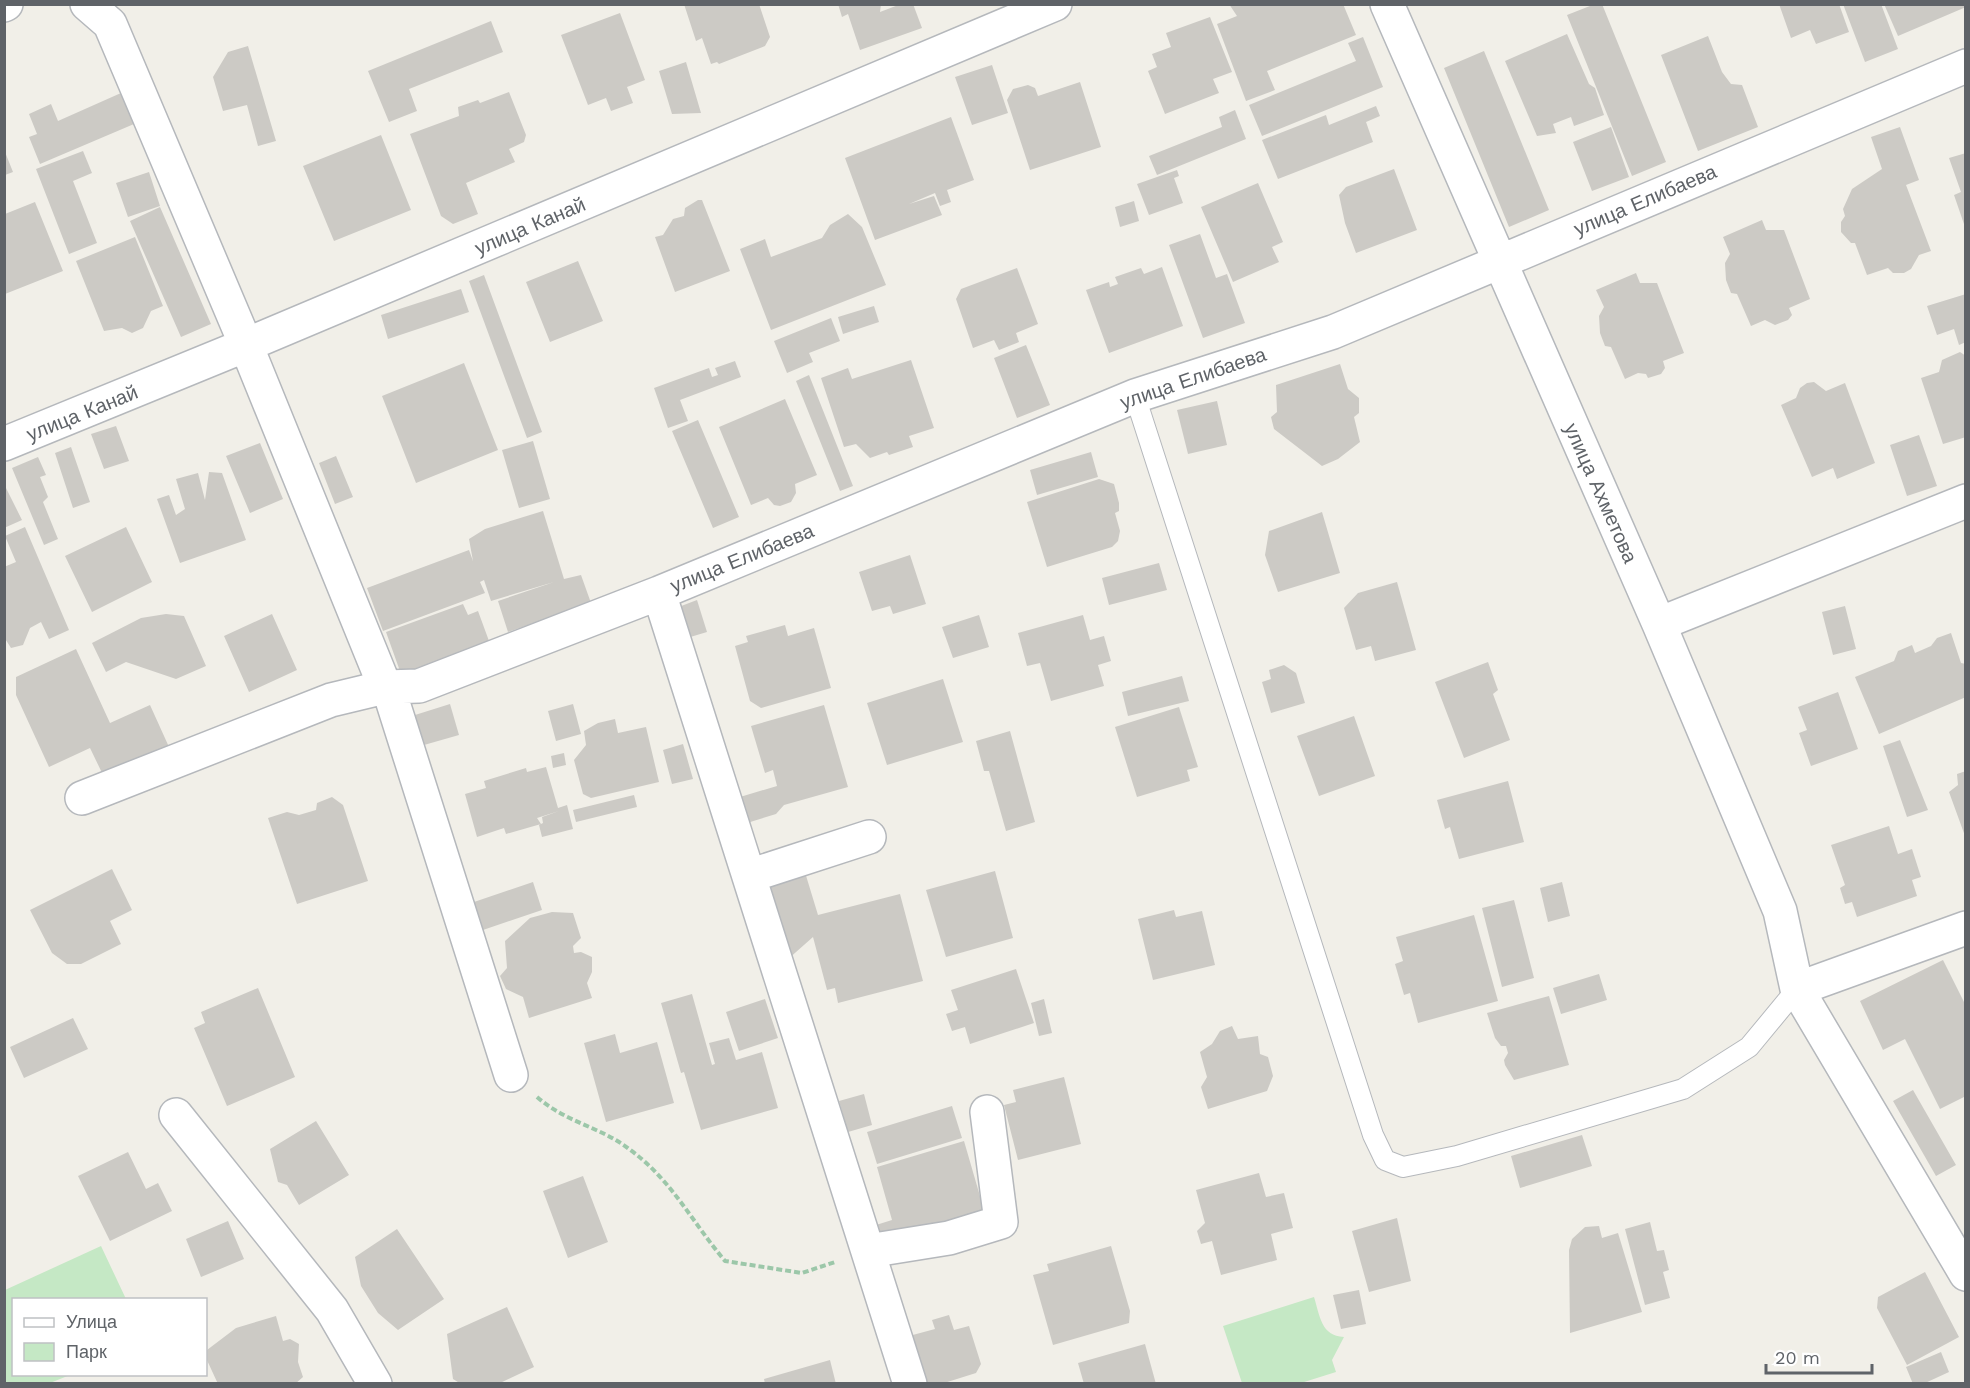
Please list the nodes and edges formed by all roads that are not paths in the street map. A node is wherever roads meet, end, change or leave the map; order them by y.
1 (87, 4) edge
2 (1055, 4) edge
3 (1387, 4) edge
4 (1965, 66) edge
5 (1498, 261) junction
6 (246, 345) junction
7 (1135, 396) junction
8 (4, 444) edge
9 (1965, 501) edge
10 (659, 592) junction
11 (1659, 624) junction
12 (398, 687) junction
13 (82, 798) dead end
14 (869, 837) dead end
15 (748, 876) junction
16 (1965, 928) edge
17 (1797, 989) junction
18 (511, 1075) road end
19 (987, 1112) dead end
20 (176, 1115) dead end
21 (868, 1251) junction
22 (1965, 1274) edge
23 (375, 1383) edge
24 (910, 1383) edge

1 - 6 street
2 - 6 street, улица Канай
3 - 5 street, улица Ахметова
4 - 5 street, улица Елибаева
5 - 7 street, улица Елибаева
5 - 11 street, улица Ахметова
6 - 8 street, улица Канай
6 - 12 street
7 - 10 street, улица Елибаева
7 - 17 lane
9 - 11 street
10 - 12 street, улица Елибаева
10 - 15 street
11 - 17 street, улица Ахметова
12 - 13 street, улица Елибаева
12 - 18 street
14 - 15 street
15 - 21 street
16 - 17 street
17 - 22 street, улица Ахметова
19 - 21 street
20 - 23 street
21 - 24 street

